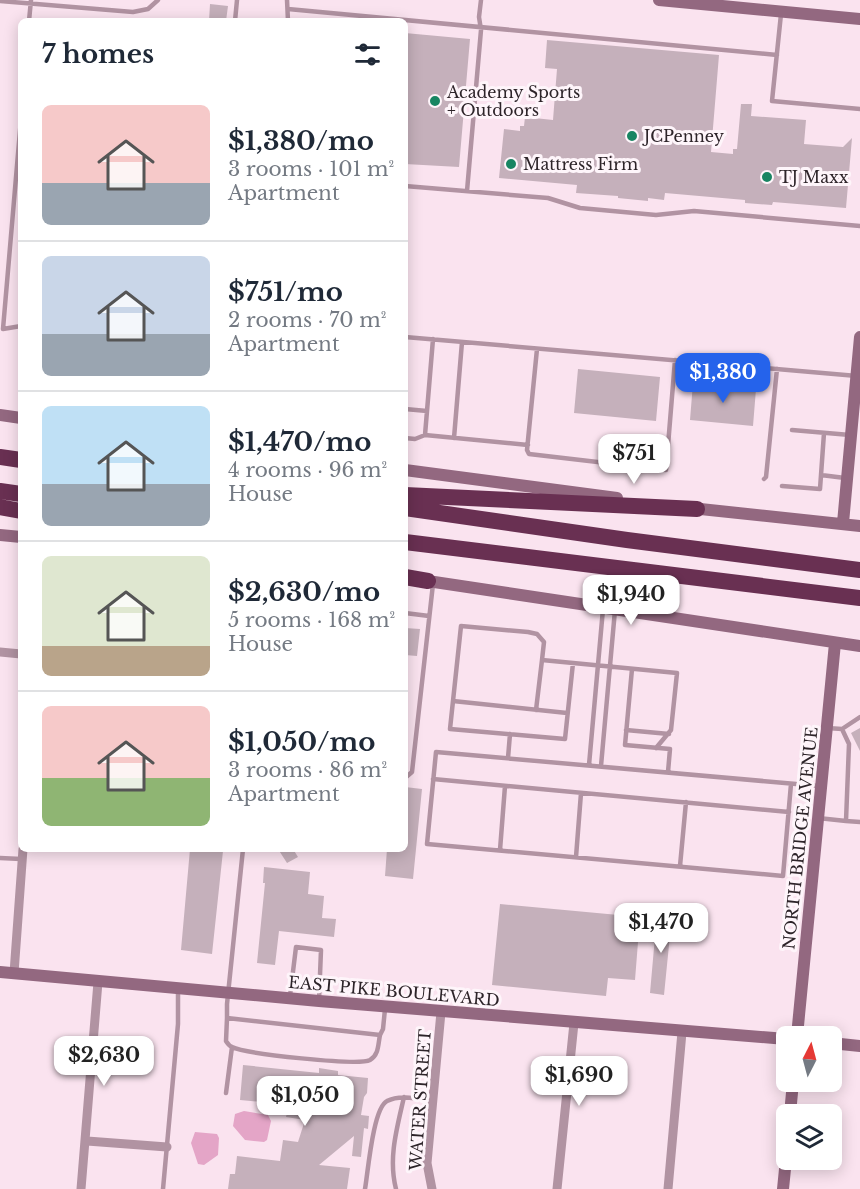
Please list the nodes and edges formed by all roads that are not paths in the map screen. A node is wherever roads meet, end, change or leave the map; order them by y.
1 (158, 0) edge
2 (237, 0) edge
3 (288, 0) edge
4 (481, 0) edge
5 (659, 0) edge
6 (0, 1) edge
7 (31, 2) edge
8 (288, 9) junction
9 (781, 11) junction
10 (29, 18) edge
11 (235, 18) edge
12 (288, 18) edge
13 (379, 18) edge
14 (860, 19) edge
15 (408, 21) edge
16 (480, 28) junction
17 (777, 55) junction
18 (860, 108) edge
19 (18, 150) edge
20 (408, 186) edge
21 (467, 191) junction
22 (860, 226) edge
23 (18, 326) edge
24 (1, 329) edge
25 (408, 337) edge
26 (860, 337) edge
27 (433, 339) junction
28 (462, 342) junction
29 (537, 349) junction
30 (675, 360) junction
31 (777, 369) junction
32 (858, 376) edge
33 (408, 409) edge
34 (427, 411) junction
35 (0, 415) edge
36 (18, 418) edge
37 (792, 430) dead end
38 (824, 433) junction
39 (425, 435) junction
40 (851, 435) junction
41 (408, 438) edge
42 (454, 438) junction
43 (528, 445) junction
44 (0, 458) edge
45 (18, 460) edge
46 (408, 470) edge
47 (821, 475) junction
48 (847, 478) junction
49 (764, 479) dead end
50 (782, 486) dead end
51 (0, 491) edge
52 (18, 494) edge
53 (408, 495) edge
54 (0, 507) edge
55 (408, 508) edge
56 (696, 509) junction
57 (18, 510) edge
58 (843, 523) junction
59 (860, 526) edge
60 (0, 535) edge
61 (18, 537) edge
62 (408, 542) edge
63 (860, 570) edge
64 (408, 578) edge
65 (430, 581) junction
66 (860, 598) edge
67 (609, 608) junction
68 (408, 613) edge
69 (429, 616) junction
70 (835, 643) junction
71 (860, 646) edge
72 (0, 652) edge
73 (18, 654) edge
74 (542, 660) junction
75 (573, 663) junction
76 (598, 665) junction
77 (610, 666) junction
78 (632, 669) junction
79 (453, 701) junction
80 (536, 710) junction
81 (567, 713) junction
82 (860, 717) edge
83 (827, 728) junction
84 (842, 729) junction
85 (626, 730) junction
86 (510, 734) junction
87 (669, 734) junction
88 (656, 748) junction
89 (508, 758) junction
90 (589, 765) junction
91 (601, 766) junction
92 (668, 772) junction
93 (408, 775) edge
94 (433, 779) junction
95 (791, 784) junction
96 (505, 786) junction
97 (821, 786) junction
98 (581, 793) junction
99 (686, 802) junction
100 (789, 812) junction
101 (818, 818) junction
102 (846, 821) junction
103 (860, 822) edge
104 (500, 850) junction
105 (23, 852) edge
106 (243, 852) edge
107 (576, 857) junction
108 (0, 858) edge
109 (22, 859) junction
110 (680, 866) junction
111 (0, 972) edge
112 (14, 973) junction
113 (98, 982) junction
114 (178, 989) junction
115 (228, 993) junction
116 (290, 999) junction
117 (319, 1001) junction
118 (385, 1007) junction
119 (441, 1012) junction
120 (227, 1018) junction
121 (574, 1023) junction
122 (798, 1026) edge
123 (682, 1032) junction
124 (380, 1035) junction
125 (776, 1038) edge
126 (842, 1044) edge
127 (860, 1046) edge
128 (232, 1047) junction
129 (226, 1093) dead end
130 (404, 1097) junction
131 (433, 1101) junction
132 (87, 1141) junction
133 (167, 1148) junction
134 (785, 1170) edge
135 (81, 1189) edge
136 (164, 1189) edge
137 (365, 1189) edge
138 (396, 1189) edge
139 (432, 1189) edge
140 (557, 1189) edge
141 (668, 1189) edge
142 (783, 1189) edge

1 - 7 lane
2 - 11 lane
3 - 8 lane
4 - 16 lane
5 - 9 street
6 - 7 lane
7 - 10 lane
8 - 12 lane
8 - 13 lane
9 - 14 street
9 - 17 lane
15 - 16 lane
16 - 17 lane
16 - 21 lane
17 - 18 lane
19 - 24 lane
20 - 21 lane
21 - 22 lane
23 - 24 lane
25 - 27 lane
26 - 32 street
27 - 28 lane
27 - 34 lane
28 - 29 lane
28 - 42 lane
29 - 30 lane
29 - 43 lane
30 - 31 lane
30 - 43 lane
31 - 32 lane
31 - 49 lane
32 - 40 street
33 - 34 lane
34 - 39 lane
35 - 36 street
37 - 38 lane
38 - 40 lane
38 - 47 lane
39 - 41 lane
39 - 42 lane
40 - 48 street
42 - 43 lane
44 - 45 highway
46 - 56 street
47 - 48 lane
47 - 50 lane
48 - 58 street
51 - 52 highway
53 - 56 highway
54 - 57 highway
55 - 63 highway
56 - 58 street
58 - 59 street
60 - 61 street
62 - 66 highway
64 - 65 highway
65 - 67 street
65 - 69 lane
67 - 70 street
67 - 76 lane
67 - 77 lane
68 - 69 lane
69 - 93 lane
70 - 71 street
70 - 83 street, NORTH BRIDGE AVENUE
72 - 73 street
74 - 75 lane
74 - 79 lane
74 - 80 lane
75 - 76 lane
75 - 81 lane
76 - 77 lane
76 - 90 lane
77 - 78 lane
77 - 91 lane
78 - 85 lane
78 - 87 lane
79 - 80 lane
79 - 86 lane
80 - 81 lane
81 - 86 lane
82 - 84 lane
83 - 84 lane
83 - 97 street, NORTH BRIDGE AVENUE
84 - 102 lane
85 - 87 lane
85 - 88 lane
86 - 89 lane
87 - 88 lane
88 - 92 lane
89 - 90 lane
89 - 94 lane
90 - 91 lane
91 - 92 lane
92 - 95 lane
94 - 96 lane
94 - 104 lane
95 - 97 lane
95 - 100 lane
96 - 98 lane
96 - 104 lane
97 - 101 street, NORTH BRIDGE AVENUE
98 - 99 lane
98 - 107 lane
99 - 100 lane
99 - 110 lane
100 - 110 lane
101 - 102 lane
101 - 122 street, NORTH BRIDGE AVENUE
102 - 103 lane
104 - 107 lane
105 - 109 street
106 - 115 lane
107 - 110 lane
108 - 109 lane
109 - 112 street
111 - 112 street, EAST PIKE BOULEVARD
112 - 113 street, EAST PIKE BOULEVARD
113 - 114 street, EAST PIKE BOULEVARD
113 - 132 street
114 - 115 street, EAST PIKE BOULEVARD
114 - 133 lane
115 - 116 street, EAST PIKE BOULEVARD
115 - 120 lane
116 - 117 street, EAST PIKE BOULEVARD
116 - 117 lane
117 - 118 street, EAST PIKE BOULEVARD
118 - 119 street, EAST PIKE BOULEVARD
118 - 124 lane
119 - 121 street, EAST PIKE BOULEVARD
119 - 131 street, WATER STREET
120 - 124 lane
120 - 128 lane
121 - 123 street, EAST PIKE BOULEVARD
121 - 140 street
123 - 125 street, EAST PIKE BOULEVARD
123 - 141 street
124 - 128 lane
126 - 127 street
128 - 129 lane
130 - 131 lane
130 - 137 lane
130 - 138 lane
131 - 139 street, WATER STREET
132 - 133 street
132 - 135 street
133 - 136 lane
134 - 142 street

